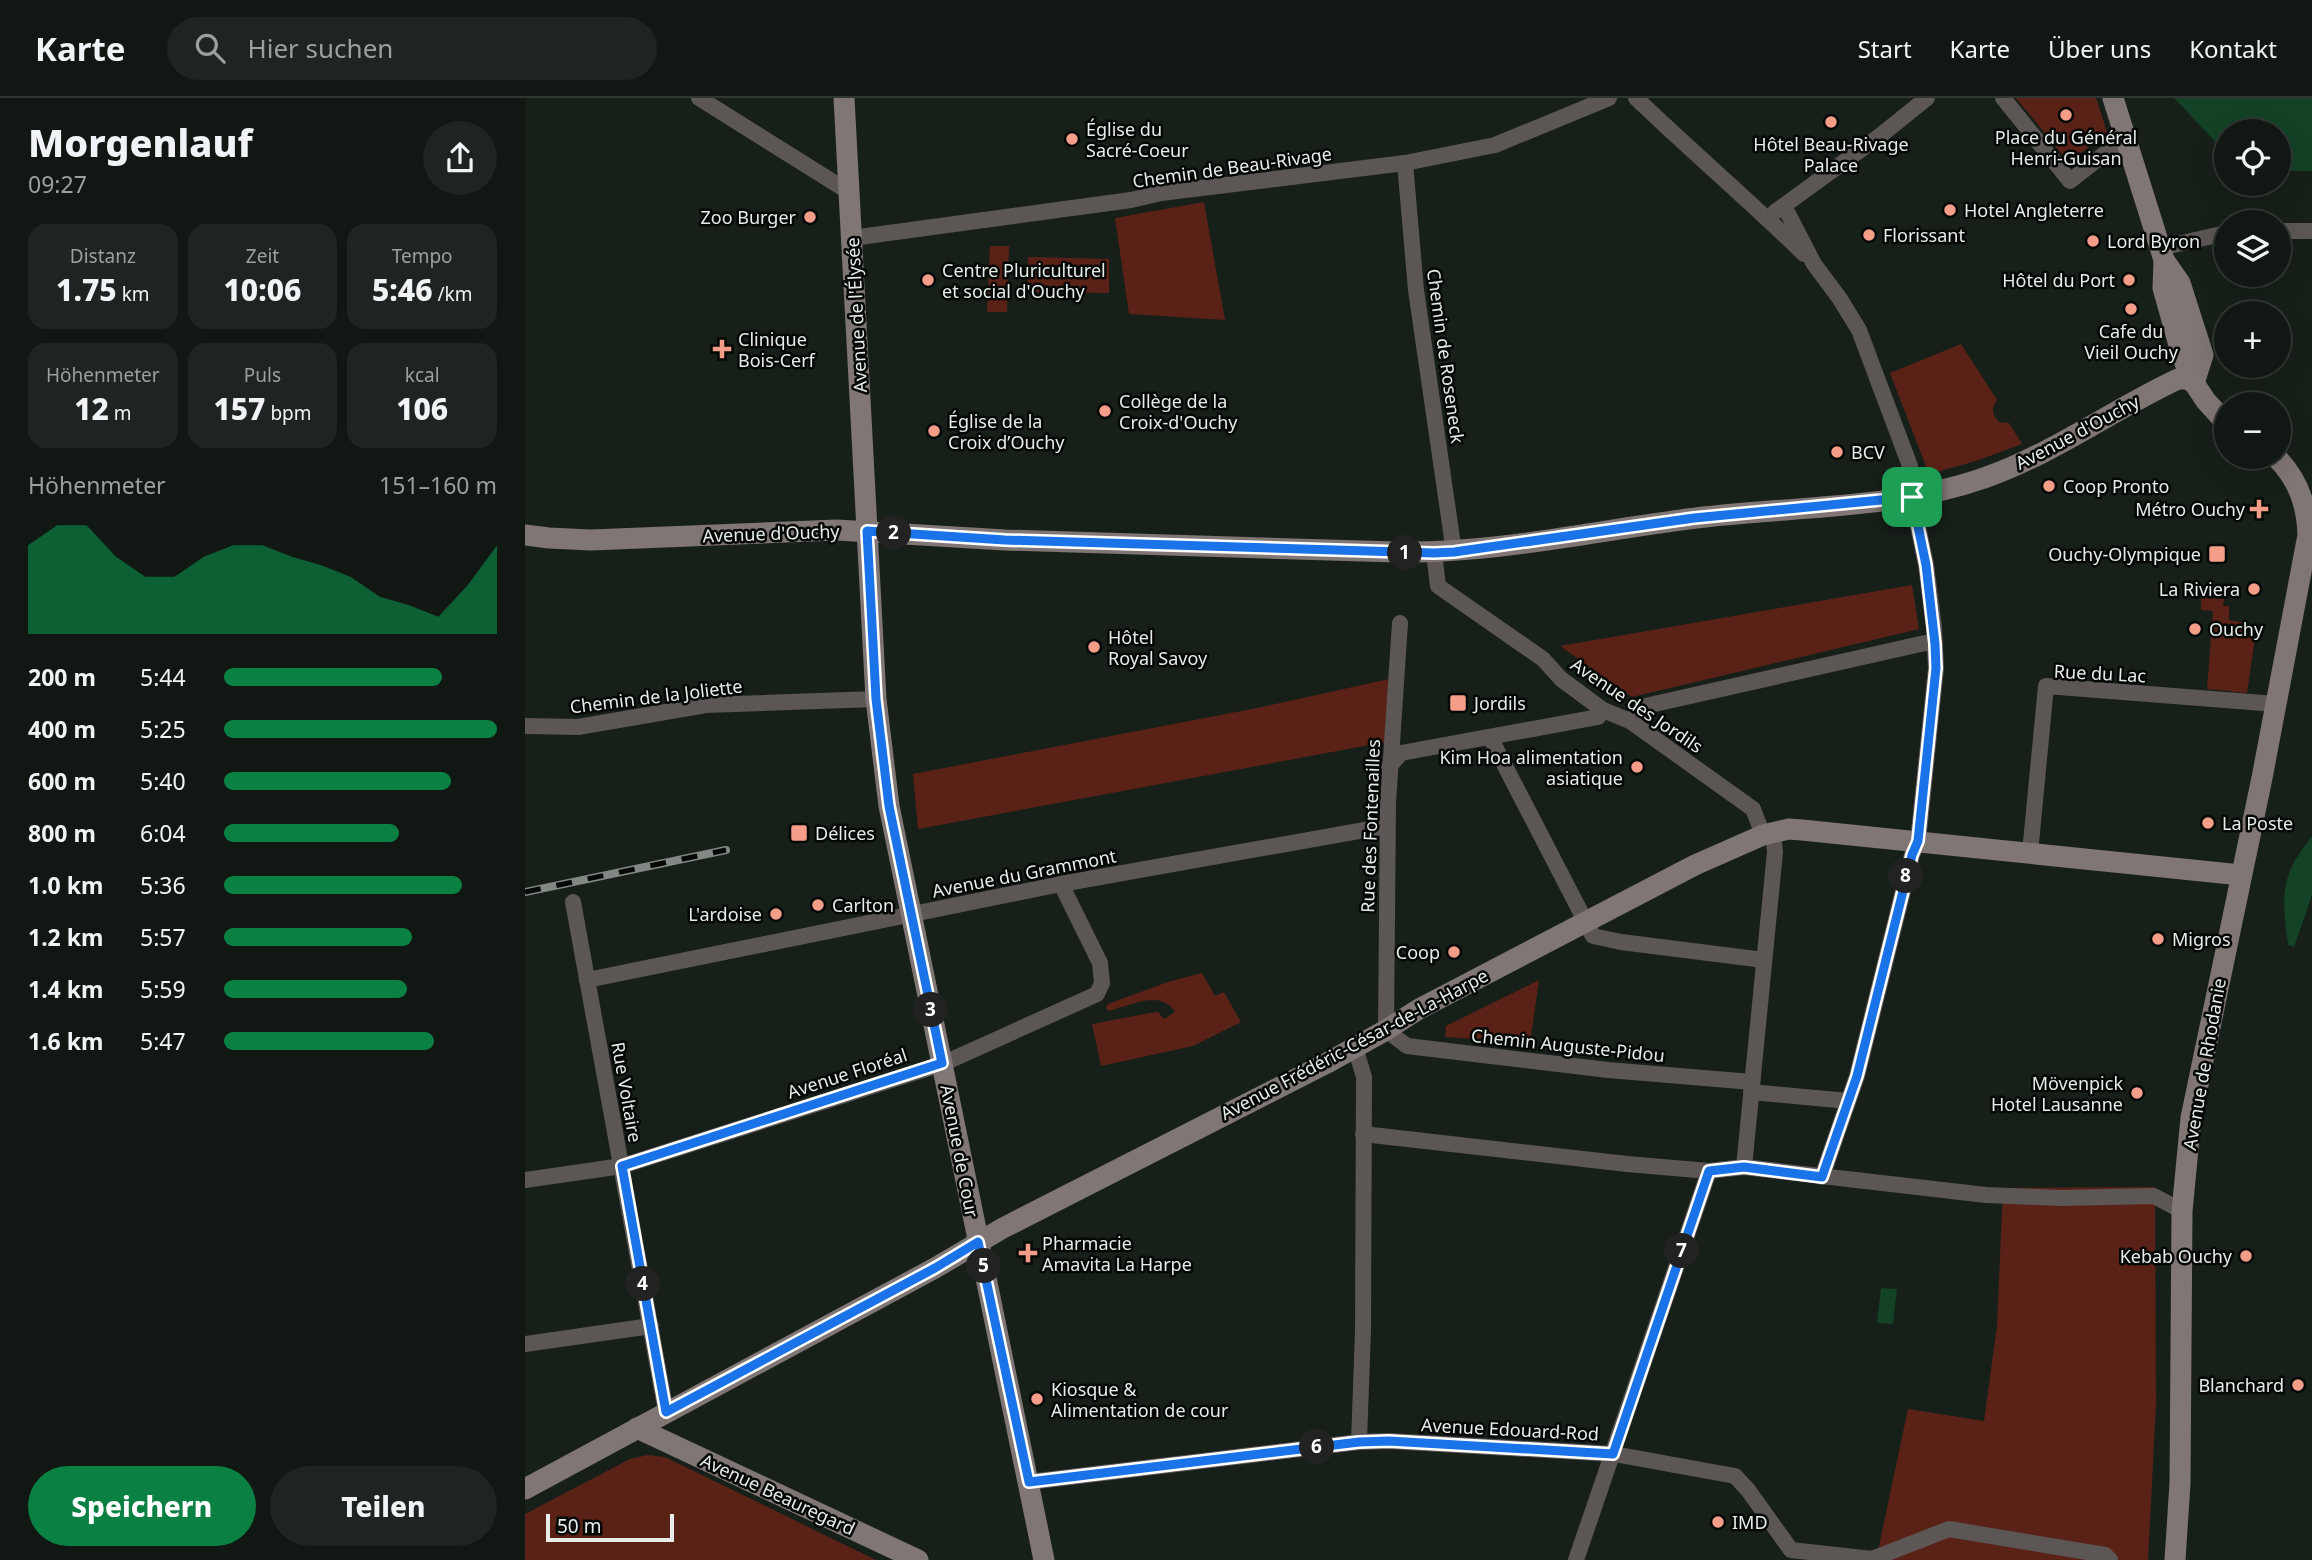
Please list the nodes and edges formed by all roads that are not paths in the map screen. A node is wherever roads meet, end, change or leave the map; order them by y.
1 (699, 98) edge
2 (844, 98) edge
3 (1609, 98) edge
4 (1636, 98) edge
5 (1927, 98) edge
6 (2003, 98) edge
7 (2113, 98) edge
8 (2126, 137) junction
9 (1405, 163) junction
10 (849, 192) junction
11 (1784, 206) junction
12 (1767, 218) junction
13 (2291, 231) edge
14 (2312, 231) edge
15 (2214, 237) edge
16 (852, 238) junction
17 (2162, 254) junction
18 (1814, 264) junction
19 (2194, 383) junction
20 (2214, 410) edge
21 (2288, 469) edge
22 (1912, 497) junction
23 (867, 531) junction
24 (525, 535) edge
25 (1444, 553) junction
26 (1400, 622) dead end
27 (1935, 644) junction
28 (876, 699) junction
29 (2276, 704) junction
30 (1603, 710) junction
31 (1630, 721) junction
32 (525, 726) edge
33 (1490, 737) junction
34 (1389, 767) junction
35 (1387, 826) junction
36 (1768, 834) junction
37 (1918, 841) junction
38 (2030, 853) junction
39 (2241, 875) junction
40 (1061, 884) junction
41 (573, 902) dead end
42 (911, 916) junction
43 (1586, 922) junction
44 (1764, 960) junction
45 (587, 980) junction
46 (1386, 1030) junction
47 (1355, 1048) junction
48 (942, 1063) junction
49 (1751, 1087) junction
50 (1848, 1101) junction
51 (1363, 1134) junction
52 (622, 1166) junction
53 (1744, 1167) junction
54 (1709, 1171) junction
55 (1822, 1177) junction
56 (525, 1180) edge
57 (2182, 1211) junction
58 (978, 1242) junction
59 (651, 1326) junction
60 (525, 1344) edge
61 (666, 1412) junction
62 (637, 1428) junction
63 (1359, 1442) junction
64 (1613, 1454) junction
65 (1029, 1482) junction
66 (525, 1489) edge
67 (918, 1560) edge
68 (1044, 1560) edge
69 (1576, 1560) edge
70 (2110, 1560) edge
71 (2175, 1560) edge

1 - 10 street
2 - 10 street, Avenue de l'Élysée
3 - 9 street, Chemin de Beau-Rivage
4 - 12 street
5 - 11 street
6 - 8 street
7 - 8 street
8 - 17 street
9 - 16 street, Chemin de Beau-Rivage
9 - 25 street, Chemin de Roseneck
10 - 16 street, Avenue de l'Élysée
11 - 12 street
11 - 18 street
12 - 18 street
13 - 14 street
15 - 17 street
16 - 23 street, Avenue de l'Élysée
17 - 19 street
18 - 22 street
19 - 20 street
19 - 22 street, Avenue d'Ouchy
21 - 29 street, Avenue de Rhodanie
22 - 25 street, Avenue d'Ouchy
22 - 27 street
23 - 24 street, Avenue d'Ouchy
23 - 25 street, Avenue d'Ouchy
23 - 28 street, Avenue de Cour
25 - 30 street, Avenue des Jordils
26 - 34 street, Rue des Fontenailles
27 - 31 street
27 - 37 street
28 - 32 street, Chemin de la Joliette
28 - 42 street, Avenue de Cour
29 - 38 street, Rue du Lac
29 - 39 street, Avenue de Rhodanie
30 - 31 street, Avenue des Jordils
30 - 33 street
31 - 36 street, Avenue des Jordils
33 - 34 street
33 - 43 street
34 - 35 street, Rue des Fontenailles
35 - 40 street, Avenue du Grammont
35 - 46 street, Rue des Fontenailles
36 - 37 street, Avenue Frédéric-César-de-La-Harpe
36 - 43 street, Avenue Frédéric-César-de-La-Harpe
36 - 44 street
37 - 38 street, Avenue Frédéric-César-de-La-Harpe
37 - 50 street
38 - 39 street, Avenue Frédéric-César-de-La-Harpe
39 - 57 street, Avenue de Rhodanie
40 - 42 street, Avenue du Grammont
40 - 48 street, Avenue Floréal
41 - 45 street, Rue Voltaire
42 - 45 street, Avenue du Grammont
42 - 48 street, Avenue de Cour
43 - 44 street
43 - 46 street, Avenue Frédéric-César-de-La-Harpe
44 - 49 street
45 - 52 street, Rue Voltaire
46 - 47 street, Avenue Frédéric-César-de-La-Harpe
46 - 49 street, Chemin Auguste-Pidou
47 - 51 street
47 - 58 street, Avenue Frédéric-César-de-La-Harpe
48 - 52 street, Avenue Floréal
48 - 58 street, Avenue de Cour
49 - 50 street, Chemin Auguste-Pidou
49 - 53 street
50 - 55 street
51 - 54 street
51 - 63 street
52 - 56 street, Avenue Floréal
52 - 59 street, Rue Voltaire
53 - 54 street
53 - 55 street
54 - 64 street
55 - 57 street
57 - 71 street, Avenue de Rhodanie
58 - 61 street, Avenue Frédéric-César-de-La-Harpe
58 - 65 street, Avenue de Cour
59 - 60 street
59 - 61 street, Rue Voltaire
61 - 62 street, Avenue Frédéric-César-de-La-Harpe
62 - 66 street, Avenue Frédéric-César-de-La-Harpe
62 - 67 street, Avenue Beauregard
63 - 64 street, Avenue Edouard-Rod
63 - 65 street, Avenue Edouard-Rod
64 - 69 street
64 - 70 street, Avenue Edouard-Rod
65 - 68 street, Avenue de Cour

